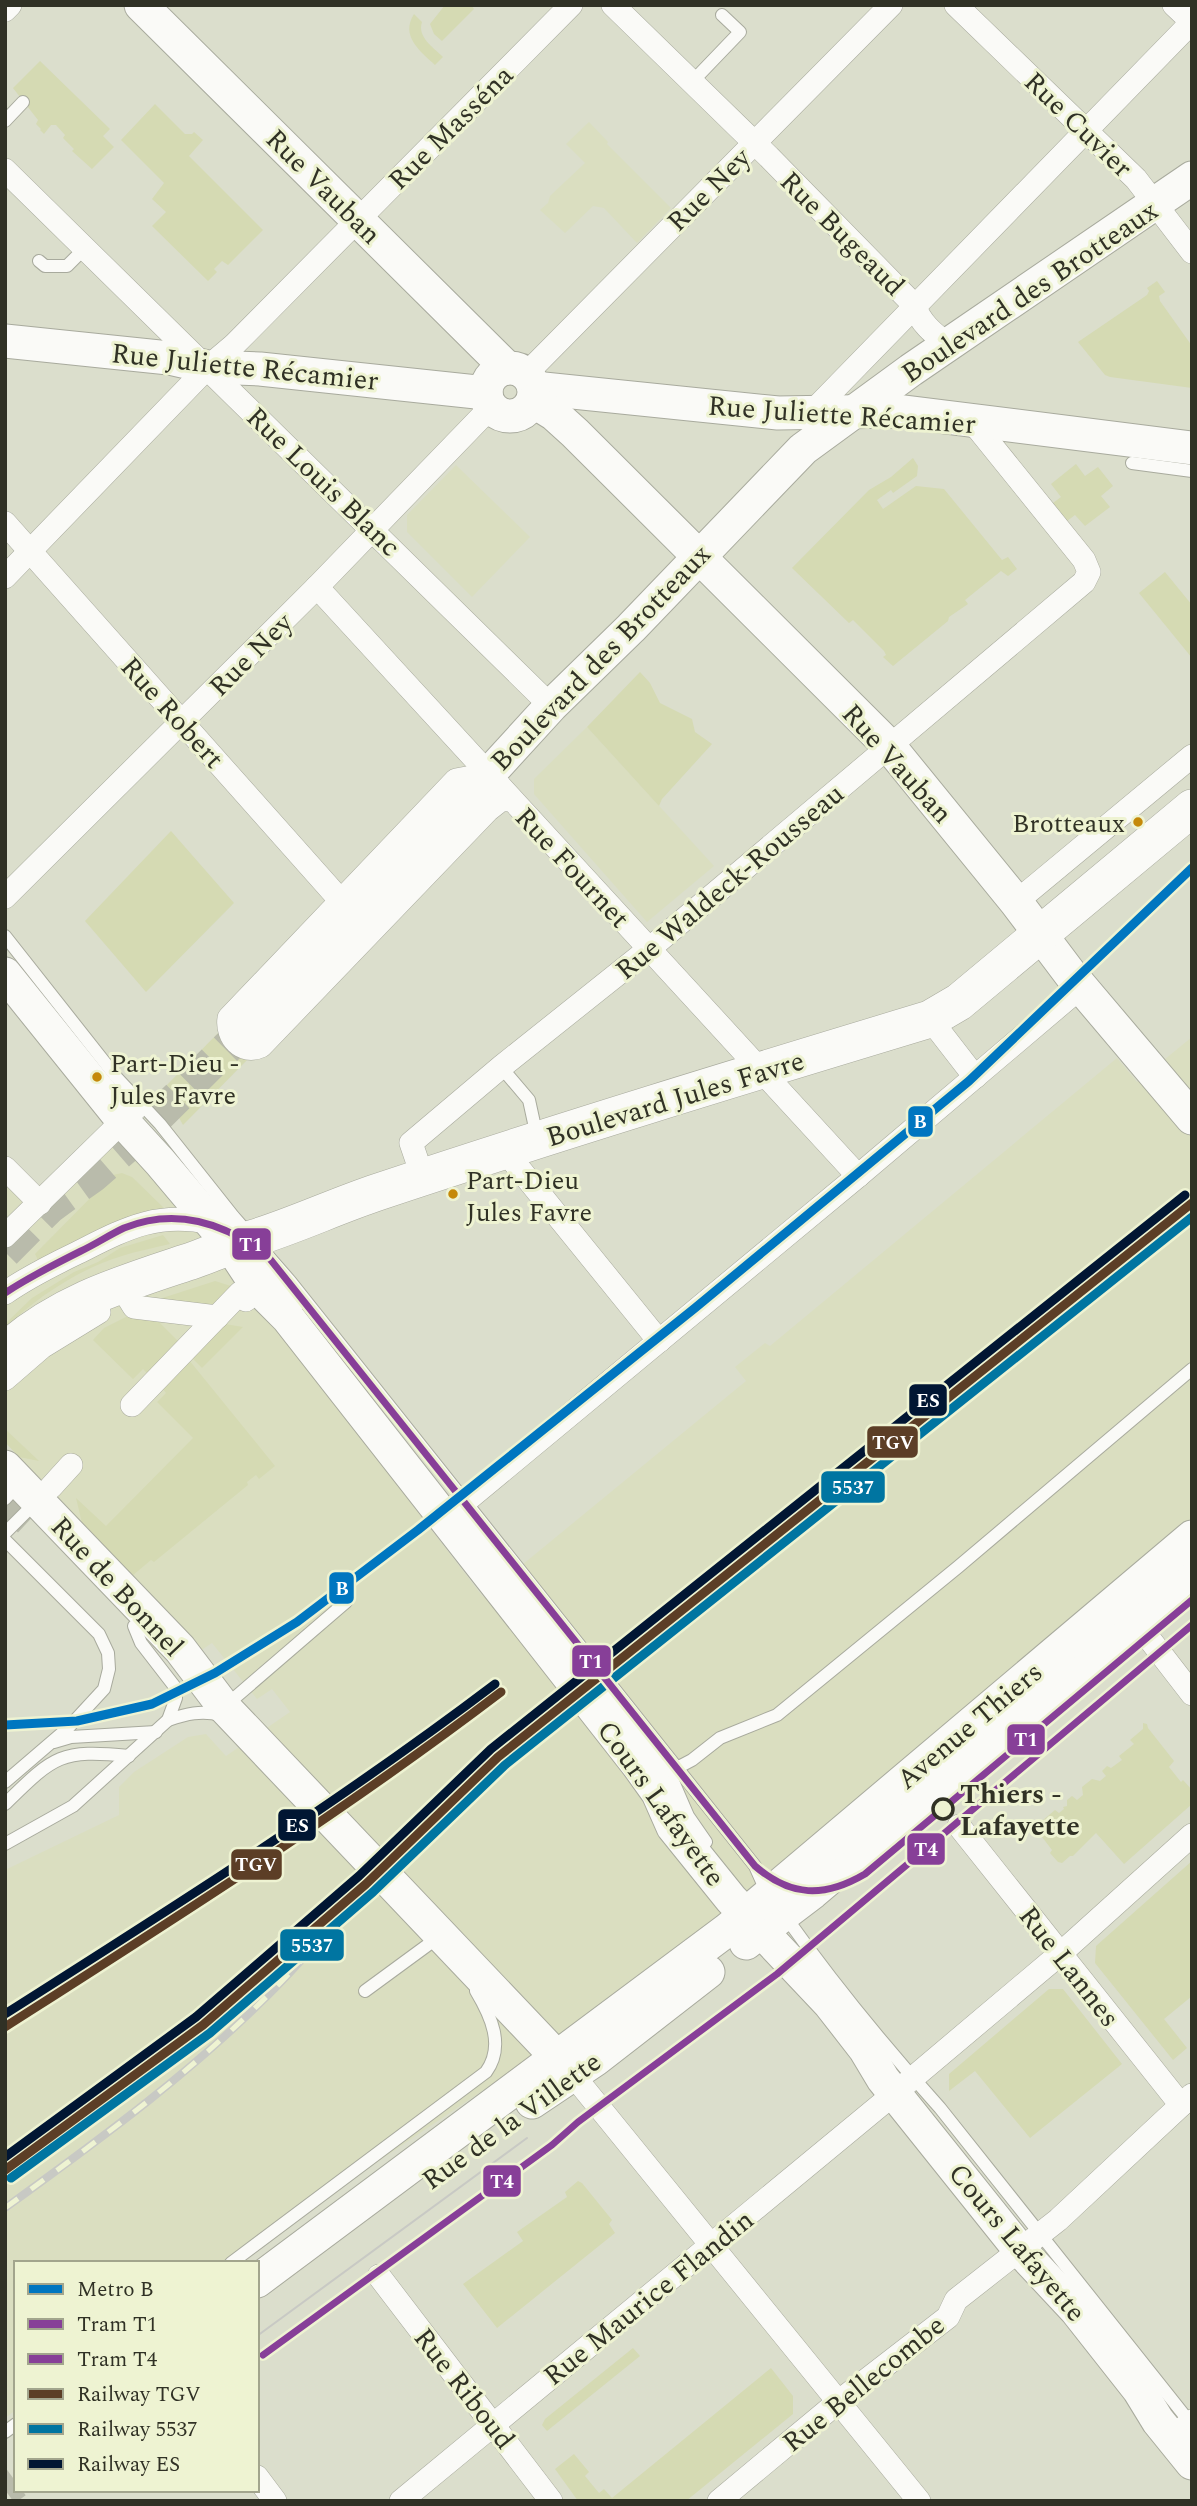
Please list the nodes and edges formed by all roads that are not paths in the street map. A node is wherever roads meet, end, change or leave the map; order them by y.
1 (10, 5) edge
2 (141, 5) edge
3 (571, 5) edge
4 (613, 5) edge
5 (891, 5) edge
6 (956, 5) edge
7 (1174, 5) edge
8 (5, 10) edge
9 (722, 15) dead end
10 (1192, 22) edge
11 (692, 82) junction
12 (23, 102) dead end
13 (5, 121) edge
14 (1087, 131) junction
15 (754, 143) junction
16 (5, 170) edge
17 (1192, 178) edge
18 (1157, 204) junction
19 (358, 220) junction
20 (85, 248) junction
21 (1192, 252) edge
22 (39, 261) dead end
23 (914, 305) junction
24 (5, 341) edge
25 (948, 345) junction
26 (208, 366) junction
27 (525, 383) junction
28 (580, 393) junction
29 (488, 400) junction
30 (854, 412) junction
31 (810, 414) junction
32 (971, 420) junction
33 (575, 433) junction
34 (1192, 448) edge
35 (1132, 463) dead end
36 (1192, 471) edge
37 (5, 523) edge
38 (373, 529) junction
39 (30, 552) junction
40 (699, 556) junction
41 (5, 577) edge
42 (317, 587) junction
43 (551, 706) junction
44 (182, 722) junction
45 (889, 746) junction
46 (1192, 756) edge
47 (1192, 768) edge
48 (488, 775) junction
49 (511, 800) junction
50 (1192, 808) edge
51 (5, 897) edge
52 (341, 901) junction
53 (1026, 915) junction
54 (5, 936) edge
55 (649, 950) junction
56 (5, 974) edge
57 (1081, 987) junction
58 (945, 1010) junction
59 (249, 1026) tunnel mouth
60 (501, 1067) junction
61 (761, 1071) junction
62 (975, 1077) junction
63 (131, 1112) junction
64 (1192, 1118) edge
65 (526, 1138) junction
66 (5, 1168) edge
67 (858, 1175) junction
68 (423, 1178) junction
69 (40, 1203) junction
70 (5, 1236) edge
71 (240, 1236) junction
72 (5, 1293) edge
73 (129, 1299) junction
74 (246, 1300) dead end
75 (218, 1317) junction
76 (659, 1341) junction
77 (5, 1351) edge
78 (1192, 1368) edge
79 (5, 1379) edge
80 (139, 1398) dead end
81 (31, 1497) edge
82 (456, 1510) junction
83 (1192, 1536) edge
84 (1192, 1571) edge
85 (346, 1602) dead end
86 (1134, 1619) junction
87 (134, 1626) junction
88 (1192, 1694) edge
89 (230, 1713) junction
90 (168, 1720) junction
91 (156, 1732) junction
92 (47, 1745) junction
93 (129, 1756) junction
94 (665, 1774) junction
95 (5, 1782) edge
96 (5, 1804) edge
97 (959, 1826) dead end
98 (1192, 1835) edge
99 (5, 1843) edge
100 (713, 1850) dead end
101 (763, 1911) junction
102 (441, 1935) junction
103 (1060, 1954) junction
104 (365, 1991) dead end
105 (566, 2066) junction
106 (502, 2080) junction
107 (904, 2086) junction
108 (1186, 2100) edge
109 (1029, 2241) junction
110 (712, 2245) junction
111 (234, 2261) edge
112 (379, 2276) dead end
113 (259, 2279) edge
114 (259, 2304) edge
115 (838, 2402) junction
116 (493, 2424) junction
117 (1187, 2434) edge
118 (259, 2480) edge
119 (275, 2501) edge
120 (401, 2501) edge
121 (551, 2501) edge
122 (719, 2501) edge
123 (919, 2501) edge

1 - 8 street
2 - 19 main road, Rue Vauban
3 - 19 street, Rue Masséna
4 - 11 street, Rue Bugeaud
5 - 15 street, Rue Ney
6 - 14 street, Rue Cuvier
7 - 10 street
9 - 11 lane
10 - 14 street
11 - 15 street, Rue Bugeaud
12 - 13 lane
14 - 18 street, Rue Cuvier
14 - 23 street
15 - 23 street, Rue Bugeaud
15 - 27 street, Rue Ney
16 - 20 street, Rue Louis Blanc
17 - 18 main road, Boulevard des Brotteaux
18 - 21 street, Rue Cuvier
18 - 25 main road, Boulevard des Brotteaux
19 - 26 street, Rue Masséna
19 - 27 main road, Rue Vauban
20 - 22 lane
20 - 26 street, Rue Louis Blanc
23 - 25 street, Rue Bugeaud
23 - 31 street
24 - 26 main road, Rue Juliette Récamier
25 - 30 main road, Boulevard des Brotteaux
26 - 29 main road, Rue Juliette Récamier
26 - 38 street, Rue Louis Blanc
26 - 39 street, Rue Masséna
27 - 28 main road, Rue Juliette Récamier
27 - 29 main road
27 - 29 main road
27 - 33 main road, Rue Vauban
28 - 31 main road, Rue Juliette Récamier
28 - 33 main road
29 - 38 street, Rue Ney
30 - 31 main road, Rue Juliette Récamier
30 - 32 main road, Rue Juliette Récamier
30 - 40 main road, Boulevard des Brotteaux
32 - 34 main road, Rue Juliette Récamier
32 - 45 street, Rue Waldeck-Rousseau
33 - 40 main road, Rue Vauban
35 - 36 lane
37 - 39 street, Rue Robert
38 - 42 street, Rue Ney
38 - 43 street, Rue Louis Blanc
39 - 41 street, Rue Masséna
39 - 44 street, Rue Robert
40 - 43 main road, Boulevard des Brotteaux
40 - 45 main road, Rue Vauban
42 - 44 street, Rue Ney
42 - 48 street, Rue Fournet
43 - 48 main road, Boulevard des Brotteaux
44 - 51 street, Rue Ney
44 - 52 street, Rue Robert
45 - 53 main road, Rue Vauban
45 - 55 street, Rue Waldeck-Rousseau
46 - 53 street
47 - 53 lane
48 - 49 street, Rue Fournet
48 - 52 street, Boulevard des Brotteaux
48 - 59 main road
49 - 52 street, Boulevard des Brotteaux
49 - 55 street, Rue Fournet
50 - 53 main road
53 - 57 main road, Rue Vauban
53 - 58 main road
54 - 63 lane
55 - 60 street, Rue Waldeck-Rousseau
55 - 61 street, Rue Fournet
56 - 63 main road, Cours Lafayette
57 - 62 street
57 - 64 main road, Rue Vauban
58 - 61 main road, Boulevard Jules Favre
58 - 62 street
60 - 65 lane
60 - 68 street, Rue Waldeck-Rousseau
61 - 65 main road, Boulevard Jules Favre
61 - 67 street, Rue Fournet
62 - 67 street
63 - 69 street
63 - 71 main road, Cours Lafayette
65 - 68 main road, Boulevard Jules Favre
65 - 76 street
66 - 69 street
67 - 76 street
68 - 71 main road, Boulevard Jules Favre
69 - 70 street
71 - 72 street
71 - 73 street
71 - 77 main road, Boulevard Jules Favre
71 - 82 main road, Cours Lafayette
73 - 75 street
73 - 79 street
74 - 75 street
75 - 80 street
76 - 82 street
78 - 94 lane
81 - 87 main road
81 - 89 main road, Rue de Bonnel
81 - 92 lane
82 - 94 main road, Cours Lafayette
83 - 101 main road, Avenue Thiers
84 - 86 main road, Avenue Thiers
85 - 89 lane
86 - 88 street
86 - 101 main road, Avenue Thiers
87 - 89 main road
87 - 90 lane
89 - 90 lane
89 - 102 main road, Rue de Bonnel
90 - 91 lane
91 - 92 lane
91 - 93 lane
92 - 95 lane
93 - 96 lane
93 - 99 lane
94 - 100 lane
94 - 101 main road, Cours Lafayette
97 - 103 street, Rue Lannes
98 - 103 street, Rue Maurice Flandin
101 - 105 main road, Rue de la Villette
101 - 107 main road, Cours Lafayette
101 - 107 lane
102 - 104 lane
102 - 105 main road, Rue de Bonnel
102 - 106 lane
103 - 107 street, Rue Maurice Flandin
103 - 108 street, Rue Lannes
105 - 106 main road, Rue de la Villette
105 - 110 street
105 - 114 main road, Rue de la Villette
106 - 111 lane
106 - 113 main road, Rue de la Villette
107 - 109 main road, Cours Lafayette
107 - 110 street, Rue Maurice Flandin
108 - 109 street, Rue Bellecombe
109 - 115 street, Rue Bellecombe
109 - 117 main road, Cours Lafayette
110 - 115 street
110 - 116 street, Rue Maurice Flandin
112 - 116 street, Rue Riboud
115 - 122 street, Rue Bellecombe
115 - 123 street
116 - 120 street, Rue Maurice Flandin
116 - 121 street, Rue Riboud
118 - 119 street

